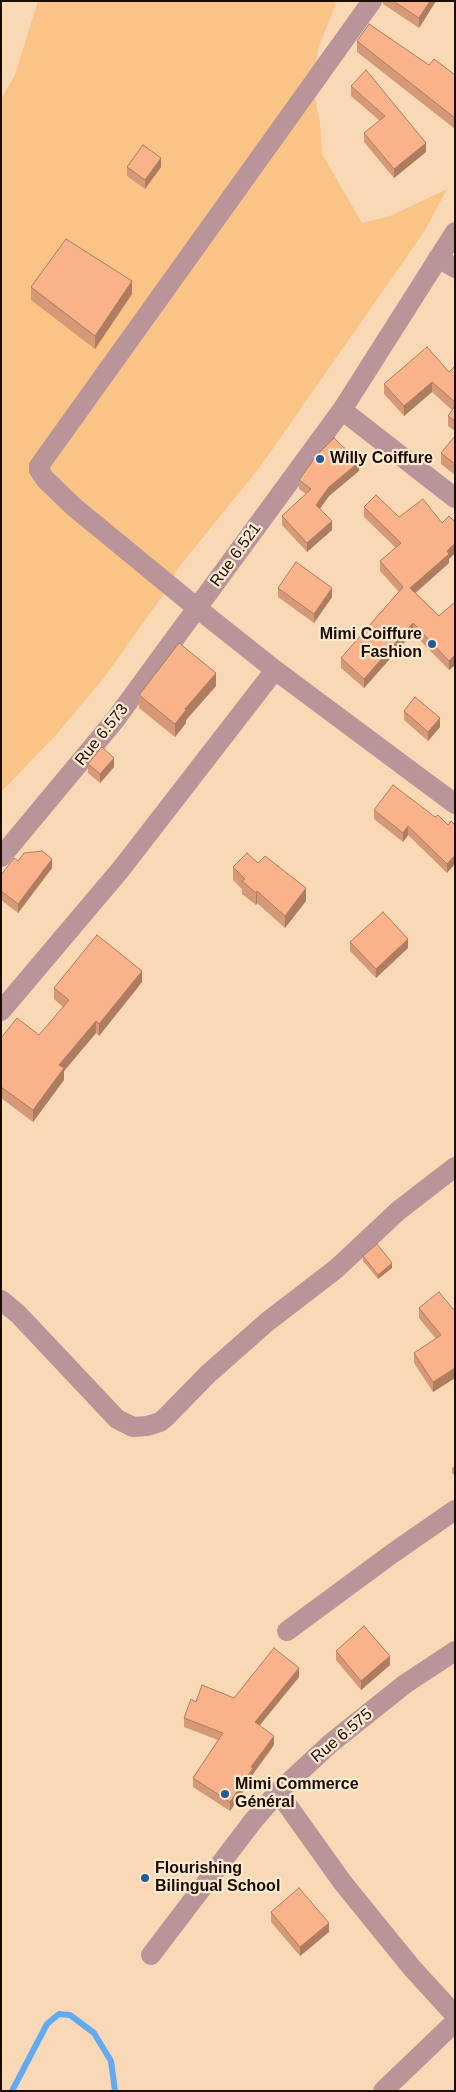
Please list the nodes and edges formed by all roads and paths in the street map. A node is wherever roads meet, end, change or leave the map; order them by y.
1 (372, 1) edge
2 (455, 232) edge
3 (447, 263) edge
4 (342, 410) junction
5 (455, 498) edge
6 (197, 608) junction
7 (275, 670) junction
8 (451, 795) edge
9 (1, 857) edge
10 (1, 1011) edge
11 (455, 1167) edge
12 (1, 1300) edge
13 (455, 1510) edge
14 (287, 1631) dead end
15 (455, 1651) edge
16 (278, 1792) junction
17 (151, 1955) dead end
18 (455, 2015) edge
19 (455, 2022) edge
20 (383, 2091) edge

1 - 6 street
2 - 3 street, Rue 6.521
3 - 4 street, Rue 6.521
4 - 5 street
4 - 6 street, Rue 6.521
6 - 7 street
6 - 9 street, Rue 6.573
7 - 8 street
7 - 10 street
11 - 12 street
13 - 14 street
15 - 16 street, Rue 6.575
16 - 17 street, Rue 6.575
16 - 18 street
19 - 20 street

